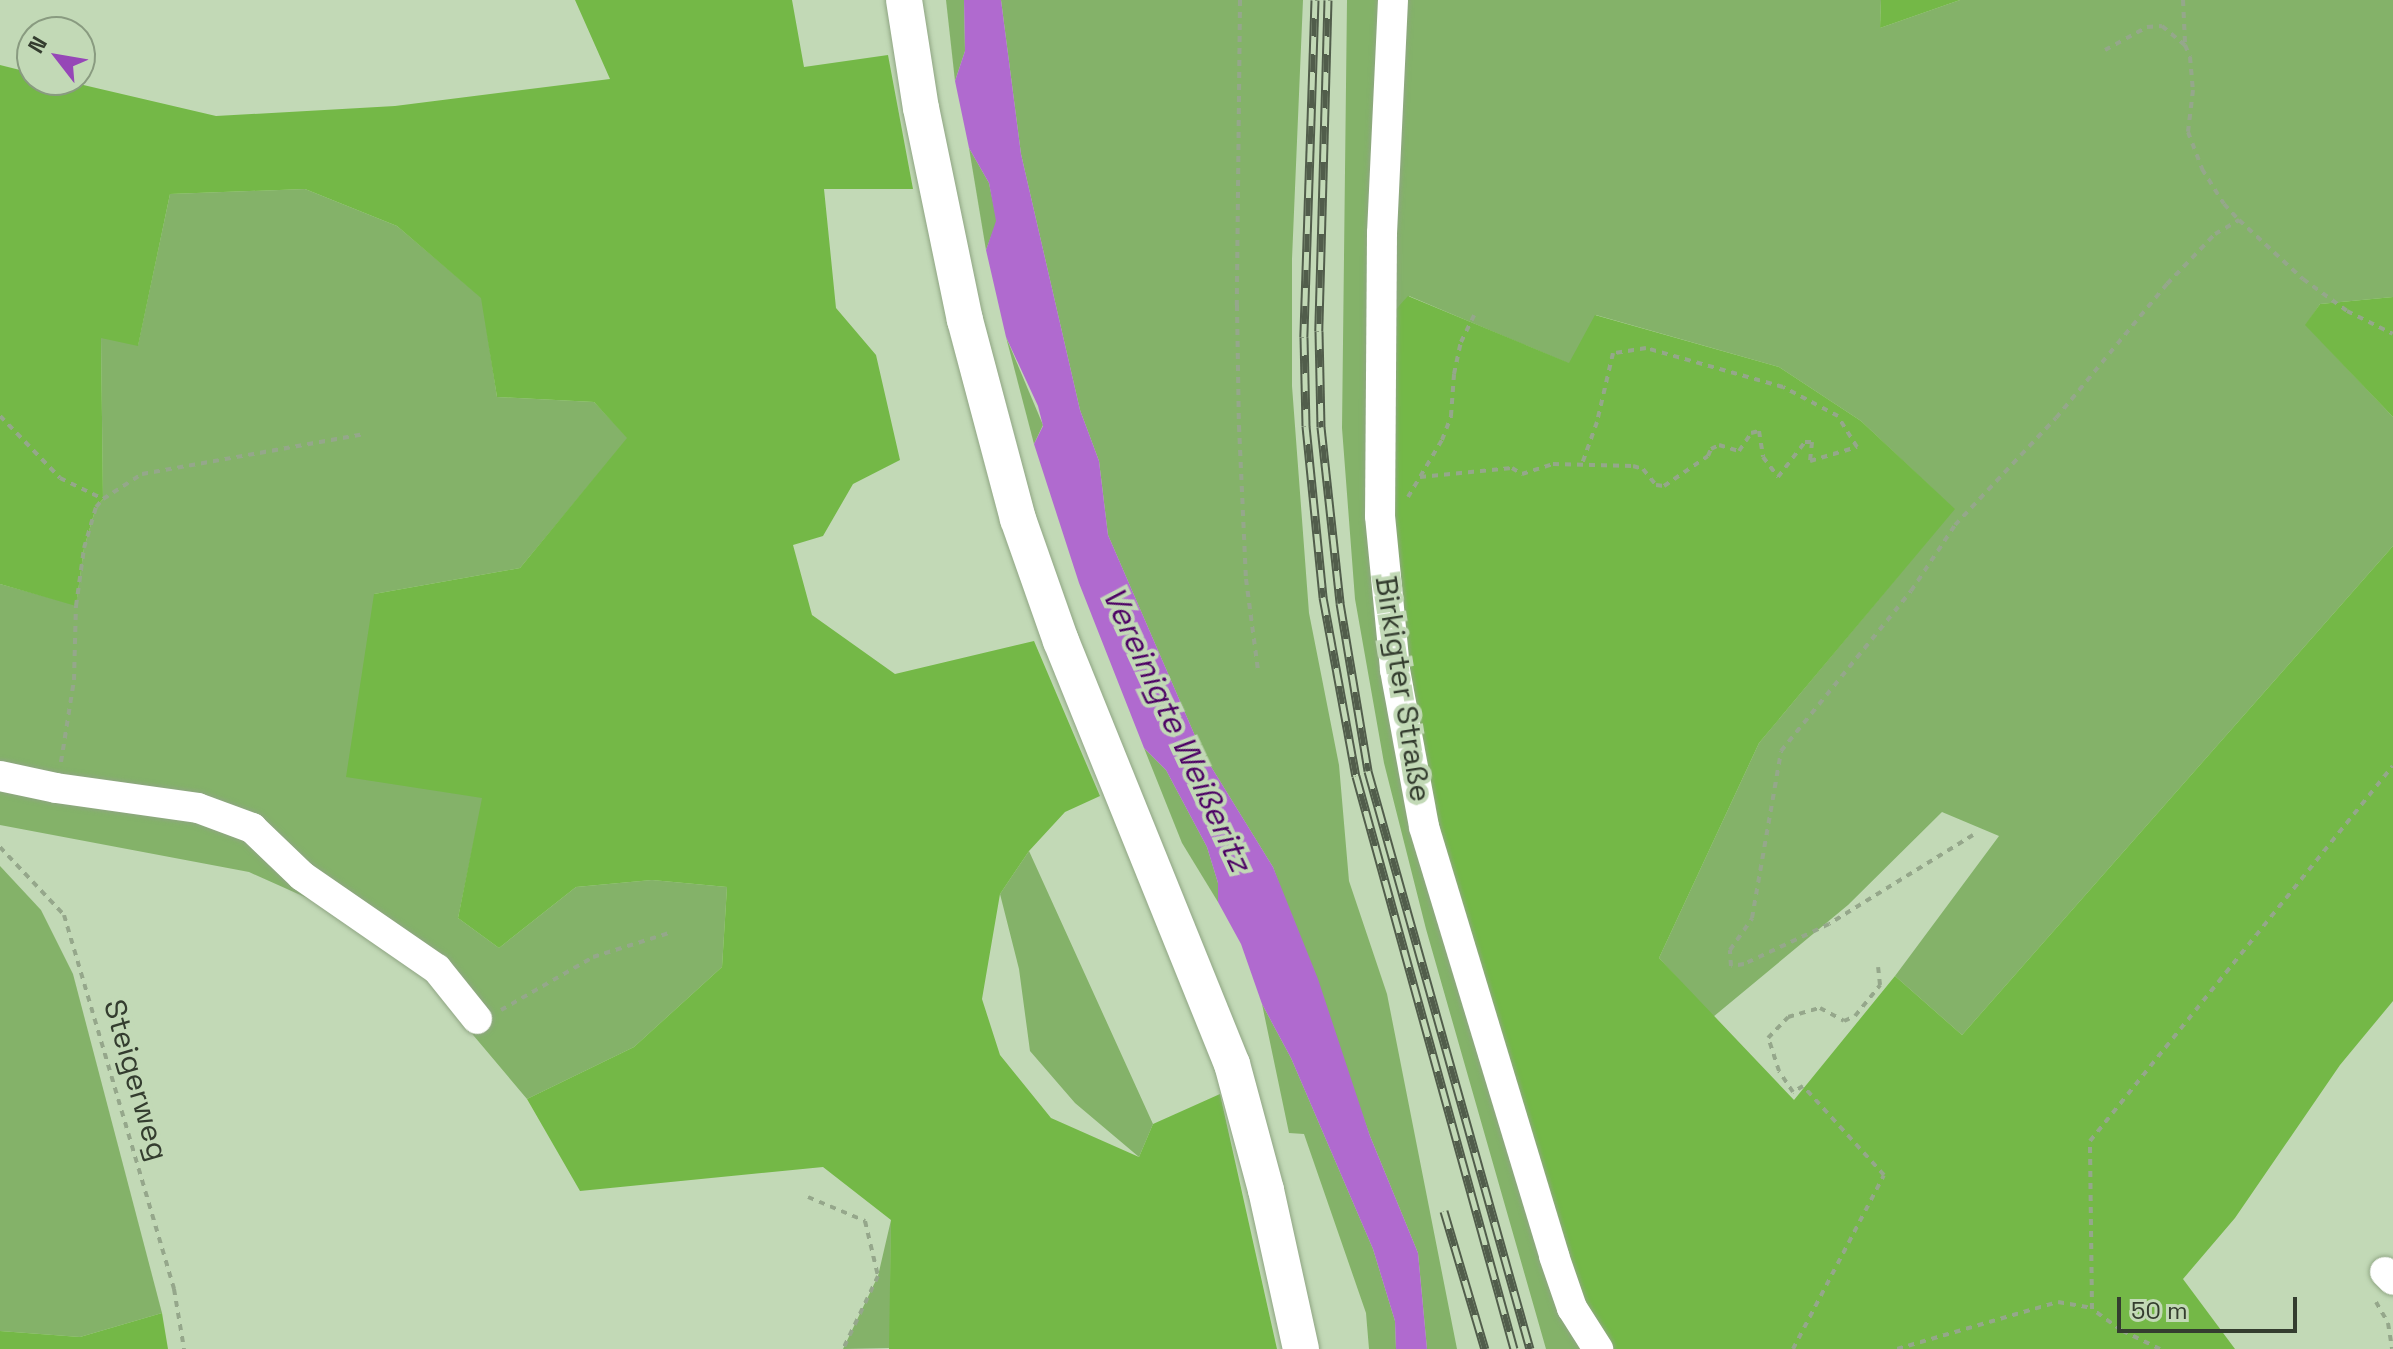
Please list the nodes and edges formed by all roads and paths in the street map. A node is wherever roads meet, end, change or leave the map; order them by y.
1 (904, 0) edge
2 (1240, 0) edge
3 (1393, 0) edge
4 (2184, 0) edge
5 (2185, 45) junction
6 (2105, 50) dead end
7 (2239, 220) junction
8 (1474, 315) dead end
9 (2393, 334) edge
10 (0, 416) edge
11 (364, 434) dead end
12 (1582, 464) junction
13 (1420, 477) junction
14 (103, 499) junction
15 (1380, 516) junction
16 (1258, 670) dead end
17 (2393, 766) edge
18 (0, 776) edge
19 (56, 788) junction
20 (1973, 835) dead end
21 (0, 847) edge
22 (669, 933) dead end
23 (1878, 967) dead end
24 (477, 1019) joint
25 (808, 1197) dead end
26 (2383, 1284) edge
27 (2092, 1309) junction
28 (184, 1349) edge
29 (843, 1349) edge
30 (1301, 1349) edge
31 (1598, 1349) edge
32 (1793, 1349) edge
33 (1897, 1349) edge
34 (2160, 1349) edge
35 (2392, 1349) edge

1 - 30 main road
2 - 16 path
3 - 15 street, Birkigter Straße
4 - 5 path
5 - 6 path
5 - 7 path
7 - 9 path
7 - 20 path
8 - 13 path
10 - 14 path
11 - 14 path
12 - 12 path
12 - 13 path
13 - 15 path
14 - 19 path
15 - 31 street, Birkigter Straße
17 - 27 path
18 - 19 street
19 - 24 street
21 - 28 path, Steigerweg
22 - 24 path
23 - 32 path
25 - 29 path
26 - 35 path
27 - 33 path
27 - 34 path

